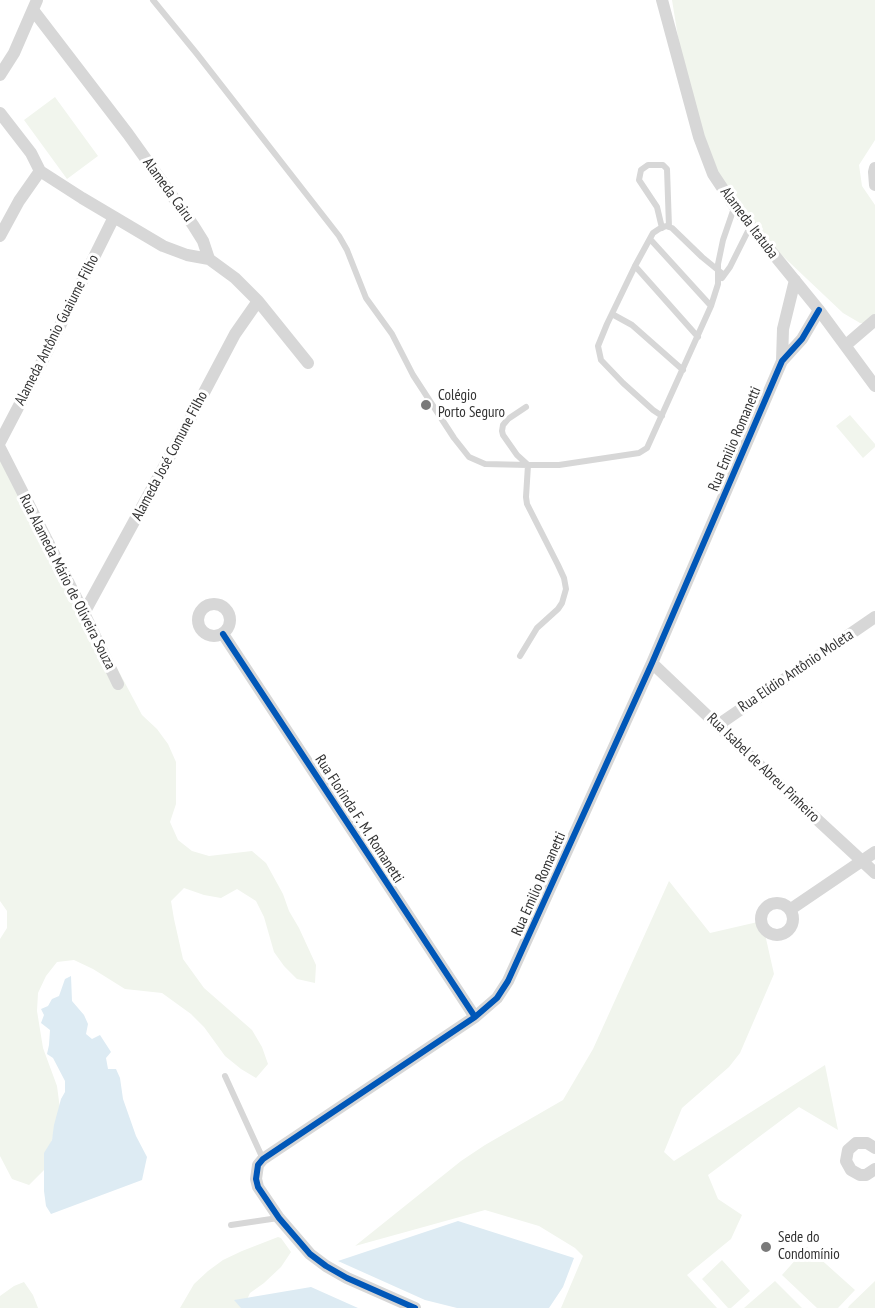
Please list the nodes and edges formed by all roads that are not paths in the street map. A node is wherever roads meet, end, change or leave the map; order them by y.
1 (153, 0) edge
2 (662, 0) edge
3 (35, 5) edge
4 (0, 75) edge
5 (0, 113) edge
6 (875, 168) edge
7 (40, 171) junction
8 (875, 185) edge
9 (735, 207) junction
10 (114, 217) junction
11 (750, 226) junction
12 (665, 228) junction
13 (0, 236) edge
14 (650, 239) junction
15 (209, 259) junction
16 (635, 266) junction
17 (718, 270) junction
18 (724, 275) junction
19 (795, 280) junction
20 (718, 284) junction
21 (258, 301) junction
22 (711, 306) junction
23 (819, 310) junction
24 (612, 314) junction
25 (875, 320) edge
26 (698, 337) junction
27 (846, 345) junction
28 (782, 361) junction
29 (308, 363) dead end
30 (683, 370) junction
31 (875, 386) edge
32 (526, 407) dead end
33 (662, 416) junction
34 (0, 442) edge
35 (0, 448) edge
36 (528, 465) junction
37 (84, 613) junction
38 (875, 617) edge
39 (223, 634) dead end
40 (520, 656) dead end
41 (652, 663) junction
42 (118, 684) dead end
43 (718, 725) junction
44 (875, 852) edge
45 (861, 861) junction
46 (875, 873) edge
47 (791, 909) dead end
48 (475, 1017) junction
49 (225, 1076) dead end
50 (875, 1148) edge
51 (263, 1160) junction
52 (875, 1169) edge
53 (279, 1218) junction
54 (231, 1225) dead end
55 (415, 1308) edge

1 - 36 lane
2 - 9 street, Alameda Itatuba
3 - 4 street
3 - 15 street, Alameda Cairu
5 - 7 street
6 - 8 street
7 - 10 street
7 - 13 street
9 - 11 street, Alameda Itatuba
9 - 17 lane
10 - 15 street
10 - 34 street, Alameda Antônio Guaiume Filho
11 - 18 lane
11 - 19 street, Alameda Itatuba
12 - 12 lane
12 - 14 lane
12 - 17 lane
14 - 16 lane
14 - 22 lane
15 - 21 street
16 - 24 lane
16 - 26 lane
17 - 18 lane
17 - 20 lane
18 - 20 lane
19 - 23 street, Alameda Itatuba
19 - 28 street, Rua Emilio Romanetti
20 - 22 lane
21 - 29 street
21 - 37 street, Alameda José Comune Filho
22 - 26 lane
23 - 27 street, Alameda Itatuba
23 - 28 street, Rua Emilio Romanetti
24 - 30 lane
24 - 33 lane
25 - 27 street
26 - 30 lane
27 - 31 street, Alameda Itatuba
28 - 41 street, Rua Emilio Romanetti
30 - 33 lane
32 - 36 lane
33 - 36 lane
35 - 37 street, Rua Alameda Mário de Oliveira Souza
36 - 40 lane
37 - 42 street, Rua Alameda Mário de Oliveira Souza
38 - 43 street, Rua Elídio Antônio Moleta
39 - 48 street, Rua Florinda F. M. Romanetti
41 - 43 street, Rua Isabel de Abreu Pinheiro
41 - 48 street, Rua Emilio Romanetti
43 - 45 street, Rua Isabel de Abreu Pinheiro
44 - 45 street
45 - 46 street, Rua Isabel de Abreu Pinheiro
45 - 47 street
48 - 51 street, Rua Emilio Romanetti
49 - 51 lane
50 - 52 street
51 - 53 street
53 - 54 lane
53 - 55 street

